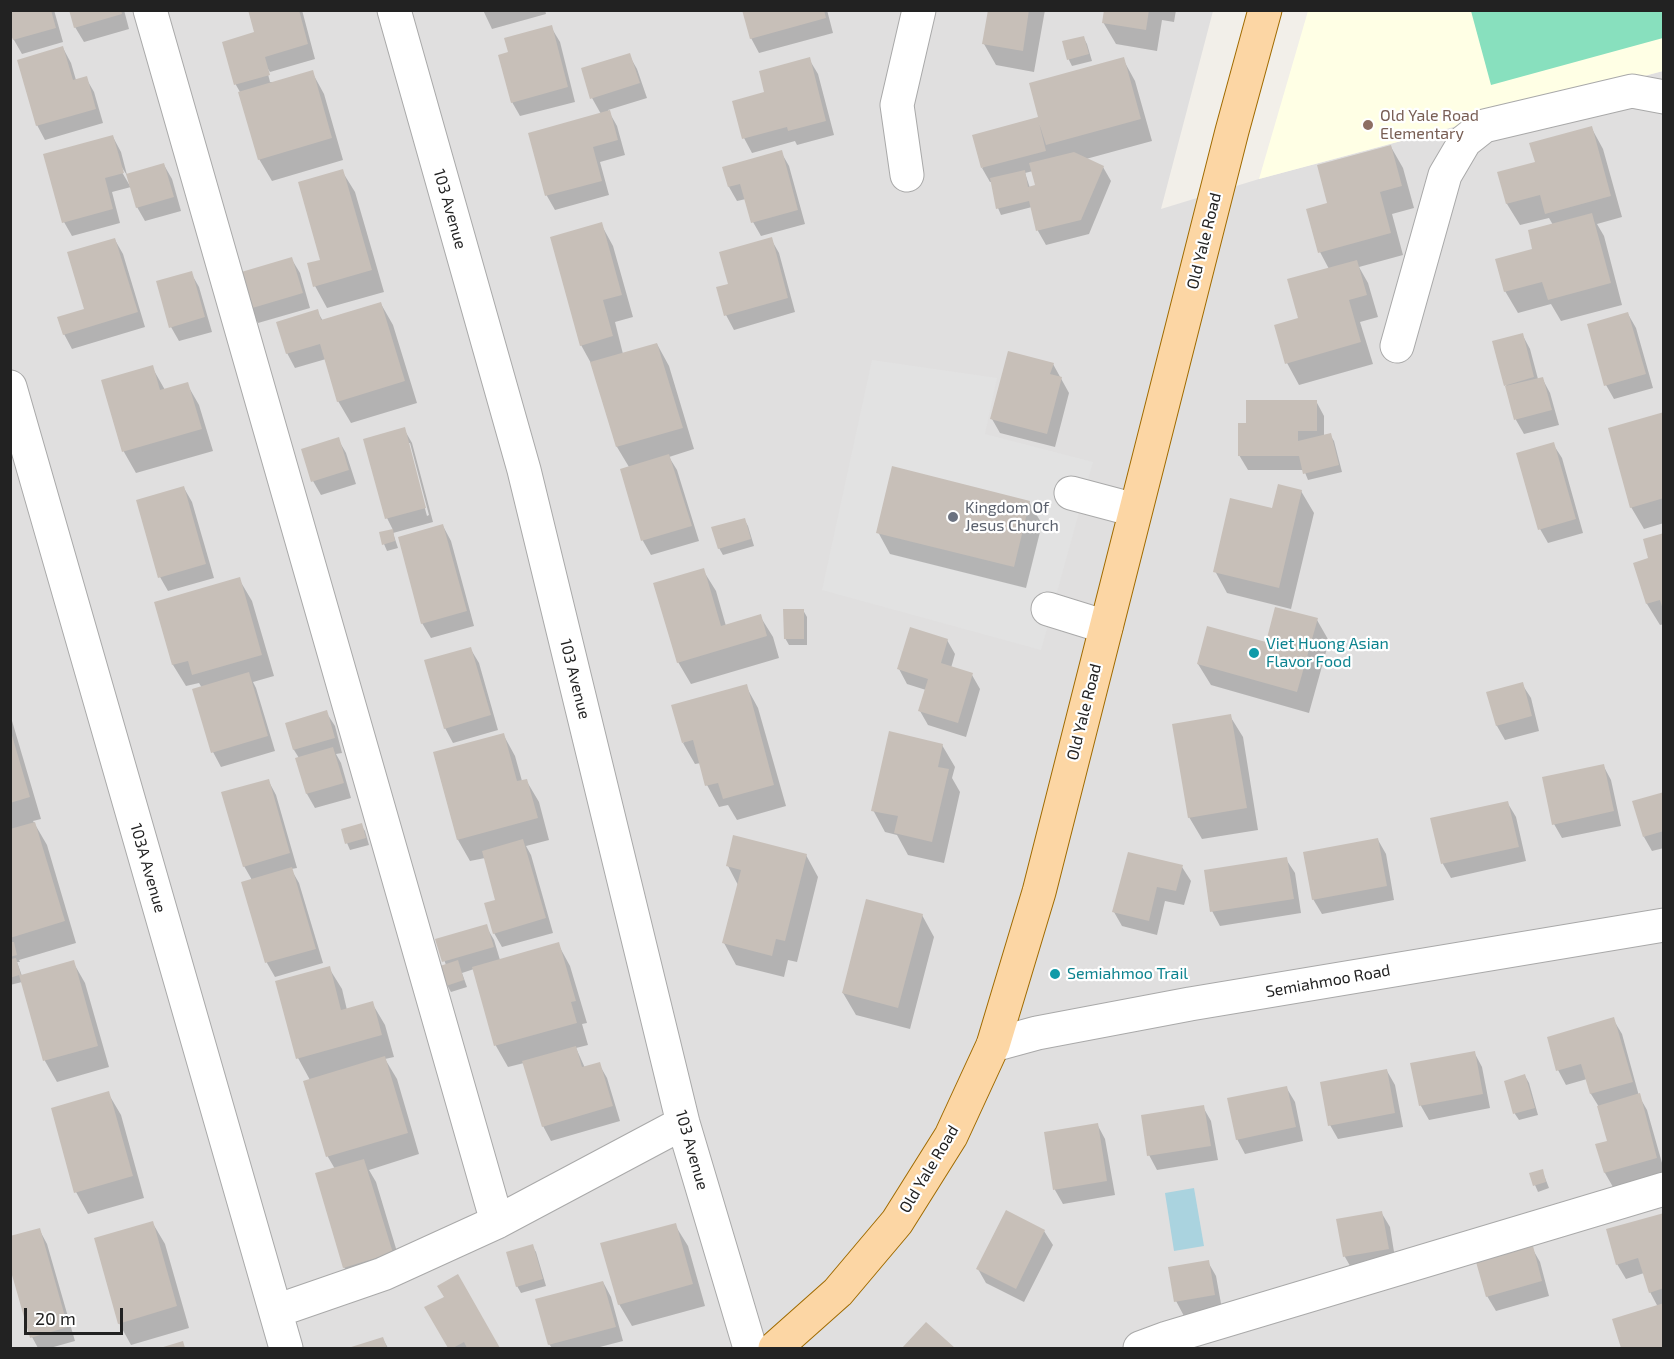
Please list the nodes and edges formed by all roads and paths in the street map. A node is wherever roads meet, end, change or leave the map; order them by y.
1 (150, 10) edge
2 (394, 10) edge
3 (919, 10) edge
4 (1265, 10) edge
5 (1664, 98) edge
6 (908, 175) dead end
7 (1397, 346) dead end
8 (10, 387) edge
9 (1071, 493) dead end
10 (1135, 510) junction
11 (1048, 609) dead end
12 (1106, 627) junction
13 (1664, 925) edge
14 (993, 1045) junction
15 (683, 1124) junction
16 (1664, 1189) edge
17 (497, 1222) junction
18 (276, 1311) junction
19 (783, 1346) edge
20 (286, 1348) edge
21 (750, 1348) edge
22 (1140, 1348) edge

1 - 17 street
2 - 15 street, 103 Avenue
3 - 6 street
4 - 10 main road, Old Yale Road
5 - 7 street
8 - 18 street, 103A Avenue
9 - 10 street
10 - 12 main road, Old Yale Road
11 - 12 street
12 - 14 main road, Old Yale Road
13 - 14 street, Semiahmoo Road
14 - 19 main road, Old Yale Road
15 - 17 street
15 - 21 street, 103 Avenue
16 - 22 street
17 - 18 street
18 - 20 street, 103A Avenue

